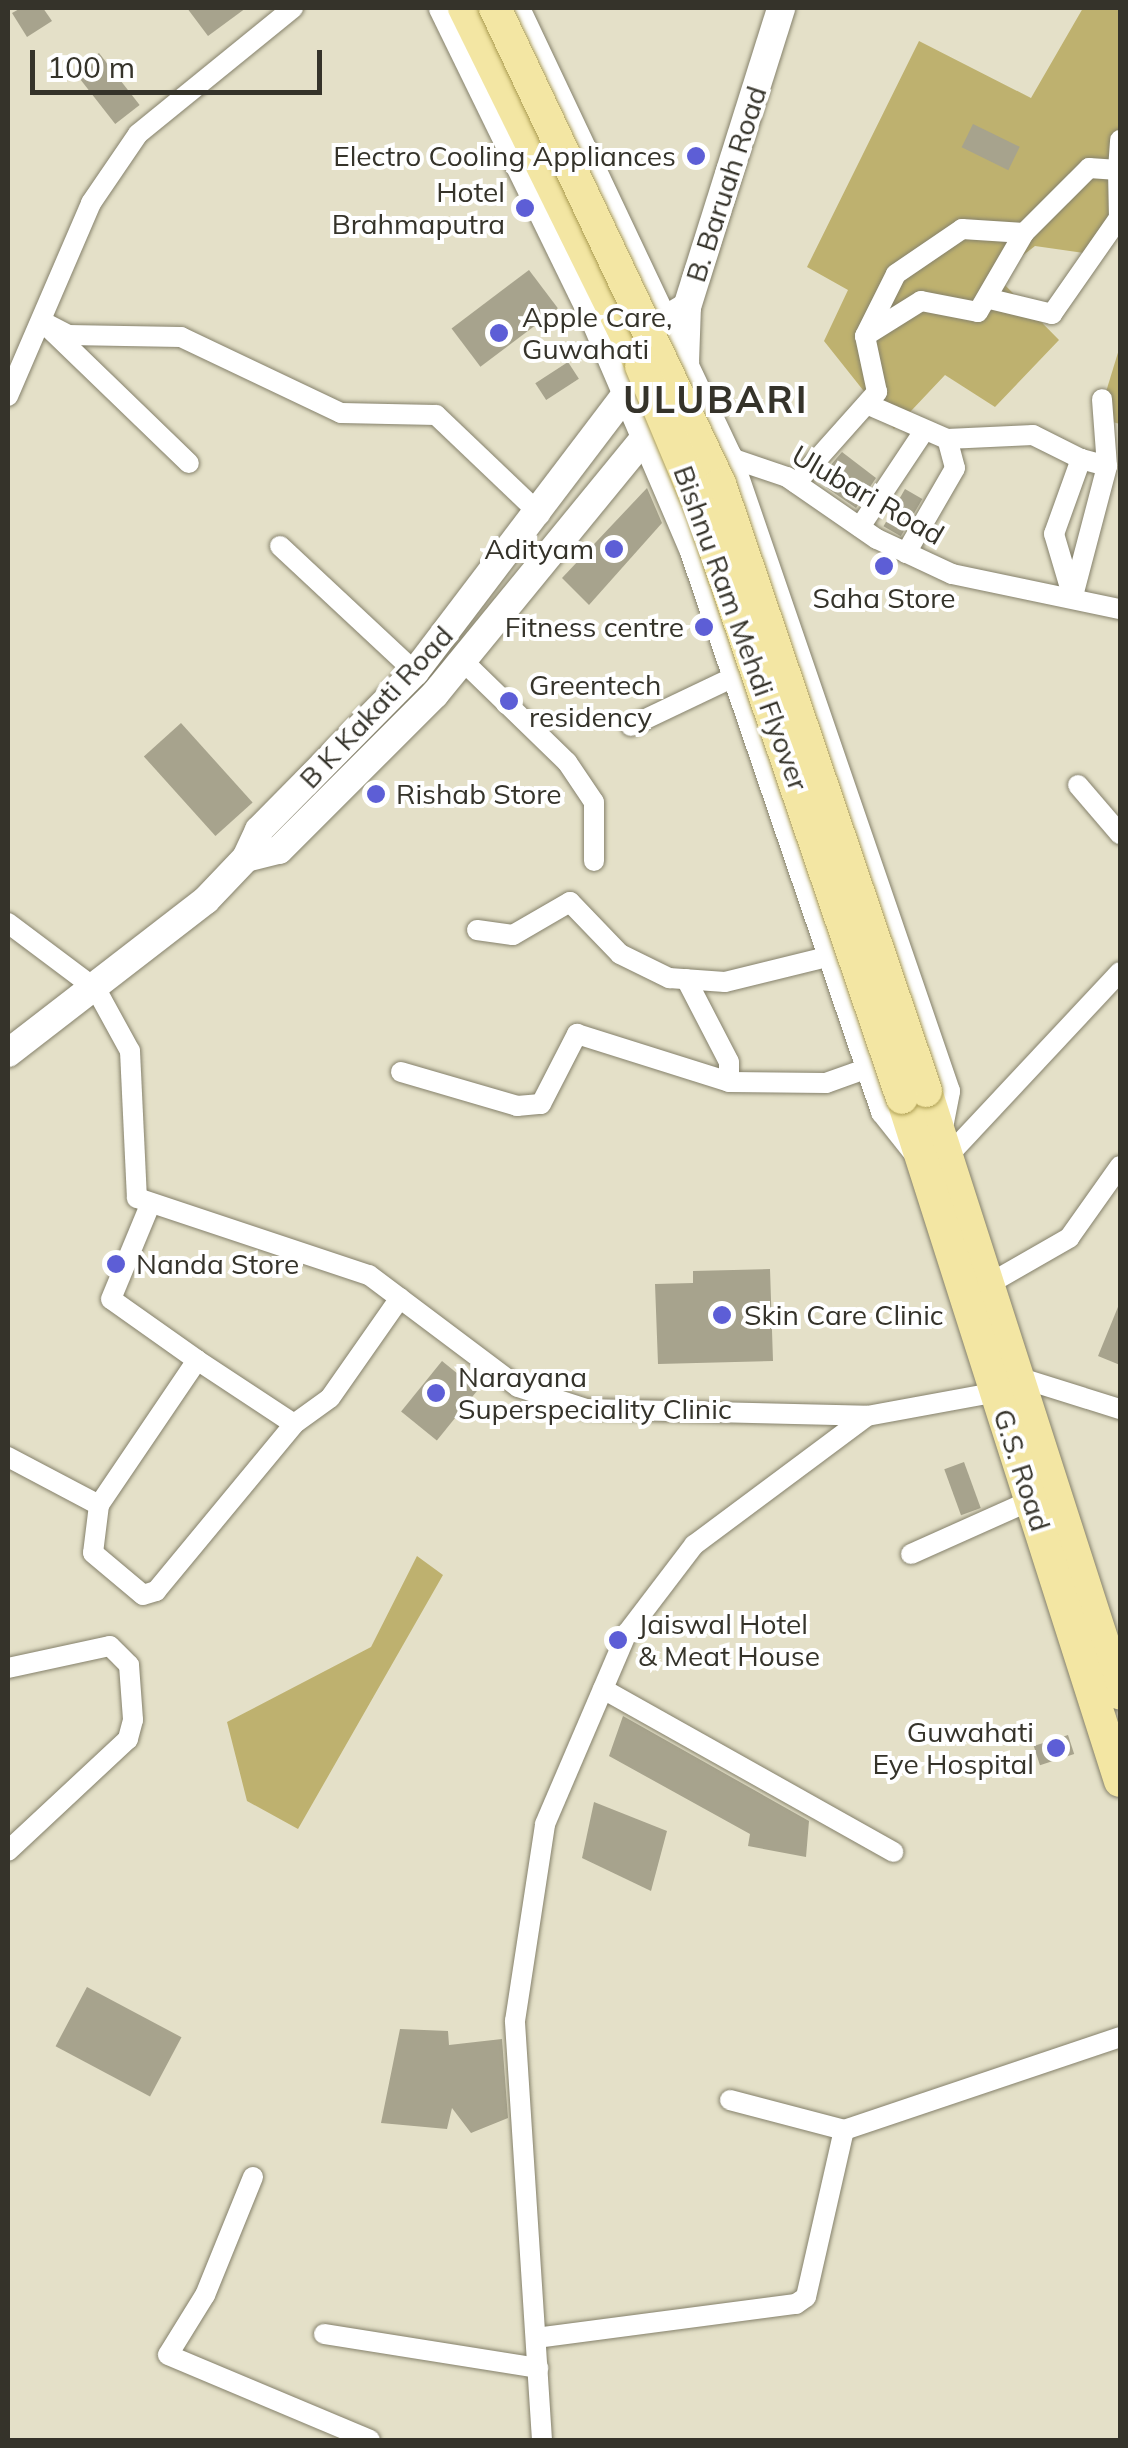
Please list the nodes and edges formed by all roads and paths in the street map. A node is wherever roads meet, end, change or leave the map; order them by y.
1 (293, 8) edge
2 (441, 8) edge
3 (464, 8) edge
4 (495, 8) edge
5 (517, 8) edge
6 (781, 8) edge
7 (1120, 140) edge
8 (1118, 170) junction
9 (1120, 219) edge
10 (1024, 233) junction
11 (990, 298) junction
12 (676, 314) junction
13 (41, 321) junction
14 (865, 336) junction
15 (685, 362) junction
16 (626, 394) junction
17 (8, 396) edge
18 (1104, 399) edge
19 (869, 405) junction
20 (924, 432) junction
21 (947, 439) junction
22 (646, 443) junction
23 (729, 456) junction
24 (1081, 459) junction
25 (190, 463) dead end
26 (1106, 466) junction
27 (796, 483) junction
28 (540, 514) junction
29 (860, 526) junction
30 (280, 546) dead end
31 (906, 552) junction
32 (1073, 598) junction
33 (1120, 609) edge
34 (794, 630) junction
35 (464, 662) junction
36 (734, 665) junction
37 (415, 672) junction
38 (810, 675) junction
39 (747, 700) junction
40 (631, 726) dead end
41 (1078, 785) dead end
42 (1120, 834) edge
43 (246, 858) junction
44 (594, 861) dead end
45 (8, 923) edge
46 (478, 930) dead end
47 (832, 956) junction
48 (1120, 972) edge
49 (686, 979) junction
50 (96, 989) junction
51 (8, 1053) edge
52 (868, 1068) junction
53 (402, 1072) dead end
54 (729, 1082) junction
55 (914, 1095) junction
56 (934, 1151) junction
57 (1120, 1166) edge
58 (150, 1205) junction
59 (987, 1284) junction
60 (400, 1298) junction
61 (197, 1360) junction
62 (1011, 1386) junction
63 (1120, 1409) edge
64 (866, 1416) junction
65 (294, 1424) junction
66 (8, 1457) edge
67 (1032, 1500) junction
68 (99, 1506) junction
69 (911, 1554) dead end
70 (8, 1668) edge
71 (603, 1689) junction
72 (1120, 1694) edge
73 (1120, 1781) edge
74 (8, 1851) edge
75 (893, 1852) dead end
76 (1120, 2038) edge
77 (730, 2100) dead end
78 (844, 2130) junction
79 (253, 2176) dead end
80 (324, 2334) dead end
81 (536, 2338) junction
82 (538, 2368) junction
83 (370, 2440) edge
84 (542, 2440) edge

1 - 13 street
2 - 16 street
3 - 55 main road, Bishnu Ram Mehdi Flyover, bridge
4 - 55 main road, Bishnu Ram Mehdi Flyover, bridge
5 - 12 street
6 - 12 main road, B. Baruah Road
7 - 8 street
8 - 9 street
8 - 10 street
9 - 11 street
10 - 11 street
10 - 14 street
11 - 14 street
12 - 15 main road, B. Baruah Road
12 - 16 main road, B K Kakati Road
13 - 17 street
13 - 25 street
13 - 28 street
14 - 19 street
15 - 22 main road
15 - 23 street
16 - 22 street
16 - 28 main road, B K Kakati Road
18 - 26 street
19 - 20 street
19 - 27 street
20 - 21 street
20 - 29 street
21 - 24 street
21 - 31 street
22 - 23 street, Ulubari Road
22 - 35 main road
22 - 36 street
23 - 27 street, Ulubari Road
23 - 34 street
24 - 26 street
24 - 32 street
26 - 32 street
27 - 29 street, Ulubari Road
28 - 37 main road, B K Kakati Road
29 - 31 street, Ulubari Road
30 - 37 street
31 - 32 street, Ulubari Road
32 - 33 street, Ulubari Road
34 - 36 street
34 - 38 street
35 - 43 main road
35 - 44 street
36 - 39 street
36 - 40 street
37 - 43 main road, B K Kakati Road
38 - 39 street
38 - 56 street
39 - 47 street
41 - 42 street
43 - 50 main road, B K Kakati Road
45 - 50 street
46 - 49 street
47 - 49 street
47 - 52 street
48 - 56 street
49 - 54 street
50 - 51 main road, B K Kakati Road
50 - 58 street
52 - 54 street
52 - 56 street
53 - 54 street
55 - 56 main road, Bishnu Ram Mehdi Flyover
56 - 59 main road, G.S. Road
56 - 62 main road, G.S. Road
57 - 59 street
58 - 60 street
58 - 61 street
59 - 62 main road, G.S. Road
60 - 64 street
60 - 65 street
61 - 65 street
61 - 68 street
62 - 63 street
62 - 64 street
62 - 67 main road, G.S. Road
62 - 72 main road, G.S. Road
64 - 71 street
65 - 68 street
66 - 68 street
67 - 69 street
67 - 73 main road, G.S. Road
70 - 74 street
71 - 75 street
71 - 81 street
76 - 78 street
77 - 78 street
78 - 81 street
79 - 83 street
80 - 82 street
81 - 82 street
82 - 84 street

